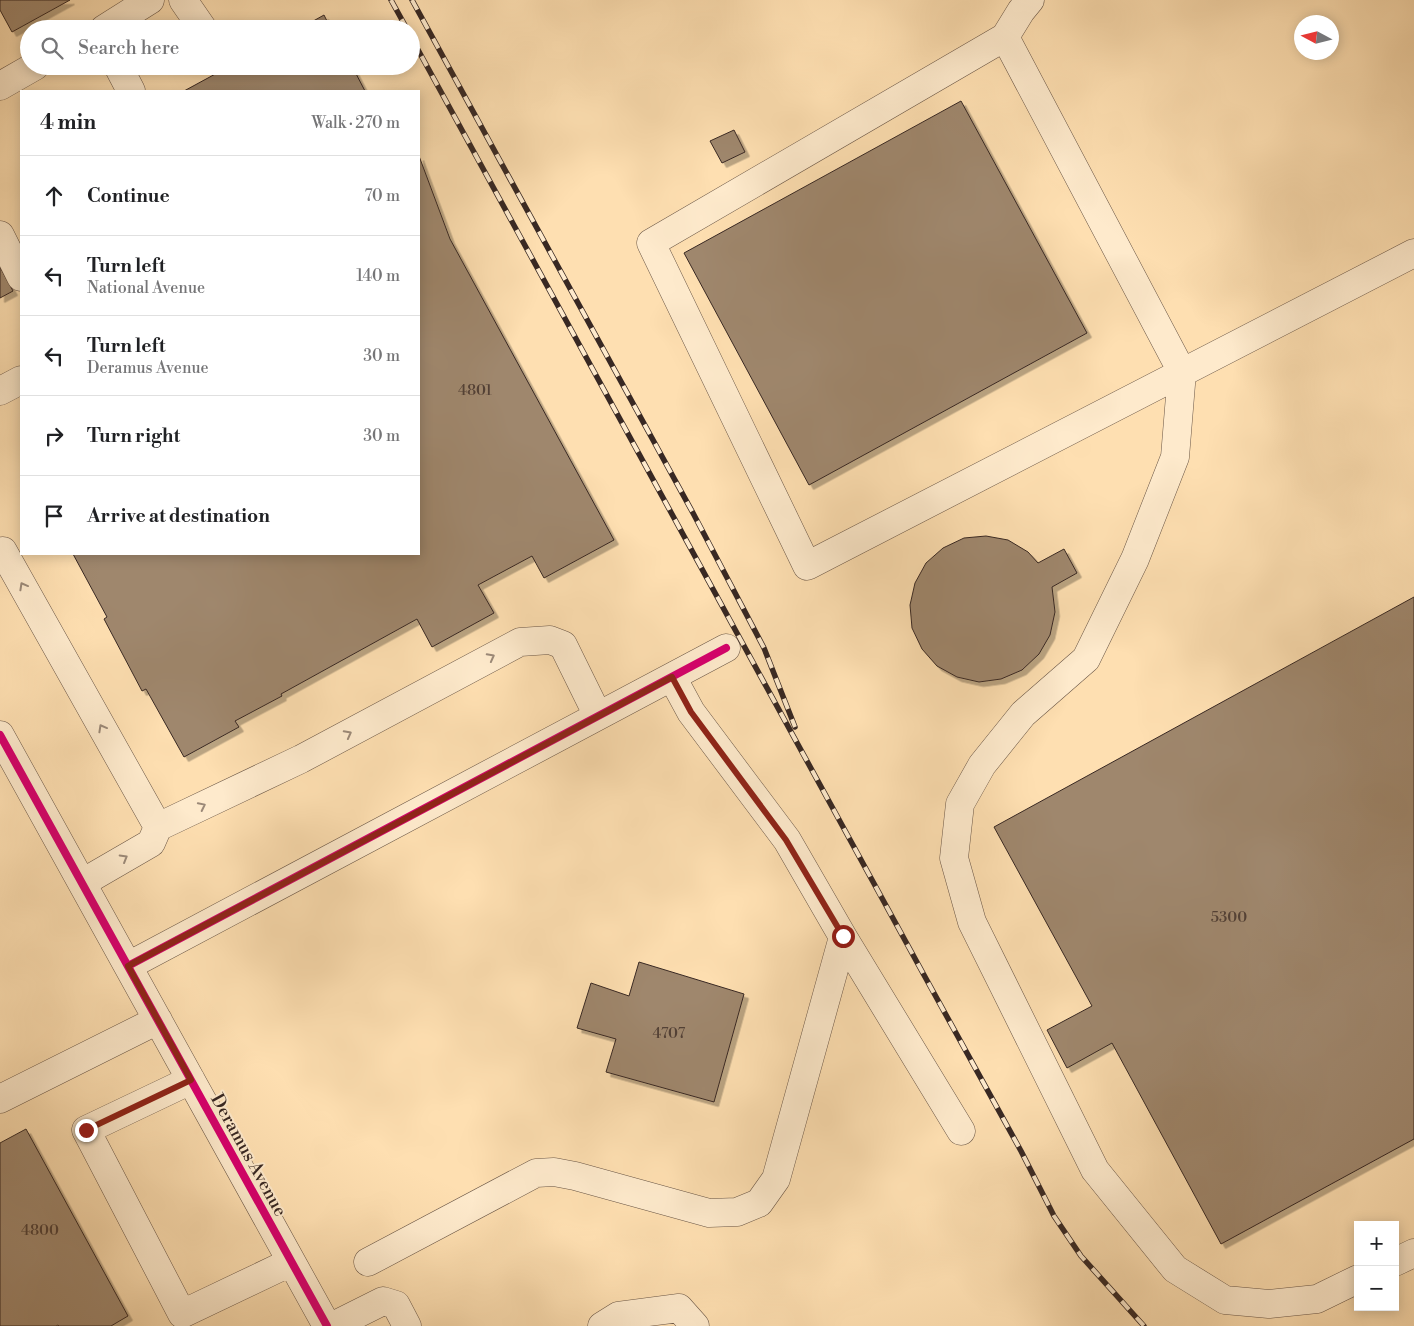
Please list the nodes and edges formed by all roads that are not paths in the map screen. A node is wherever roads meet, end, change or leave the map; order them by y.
1 (150, 0) edge
2 (183, 0) edge
3 (1030, 0) edge
4 (118, 20) edge
5 (197, 20) edge
6 (1005, 36) junction
7 (20, 75) edge
8 (123, 75) edge
9 (0, 86) edge
10 (130, 90) edge
11 (0, 234) edge
12 (1414, 253) edge
13 (20, 275) edge
14 (1182, 372) junction
15 (20, 381) edge
16 (0, 391) edge
17 (8, 548) edge
18 (726, 648) dead end
19 (672, 677) junction
20 (598, 716) junction
21 (0, 735) edge
22 (158, 827) junction
23 (82, 883) junction
24 (843, 936) junction
25 (128, 966) junction
26 (158, 1020) junction
27 (191, 1080) junction
28 (0, 1099) edge
29 (962, 1131) dead end
30 (1414, 1253) edge
31 (1399, 1260) edge
32 (291, 1262) junction
33 (368, 1262) dead end
34 (1354, 1281) edge
35 (326, 1326) edge
36 (333, 1326) edge
37 (407, 1326) edge
38 (602, 1326) edge
39 (694, 1326) edge

1 - 4 street
2 - 5 street
3 - 6 street
6 - 14 street
6 - 14 street
7 - 9 street
8 - 10 street
11 - 13 street
12 - 14 street
14 - 34 street
15 - 16 street
22 -> 17 street
18 - 19 street
19 - 20 street
19 - 24 street
22 -> 20 street
20 - 25 street
21 - 23 street, Deramus Avenue
23 -> 22 street
23 - 25 street, Deramus Avenue
24 - 29 street
24 - 33 street
25 - 26 street, Deramus Avenue
26 - 27 street, Deramus Avenue
26 - 28 street
27 - 32 street, Deramus Avenue
27 - 32 street
30 - 31 street
32 - 35 street, Deramus Avenue
36 - 37 street
38 - 39 street

